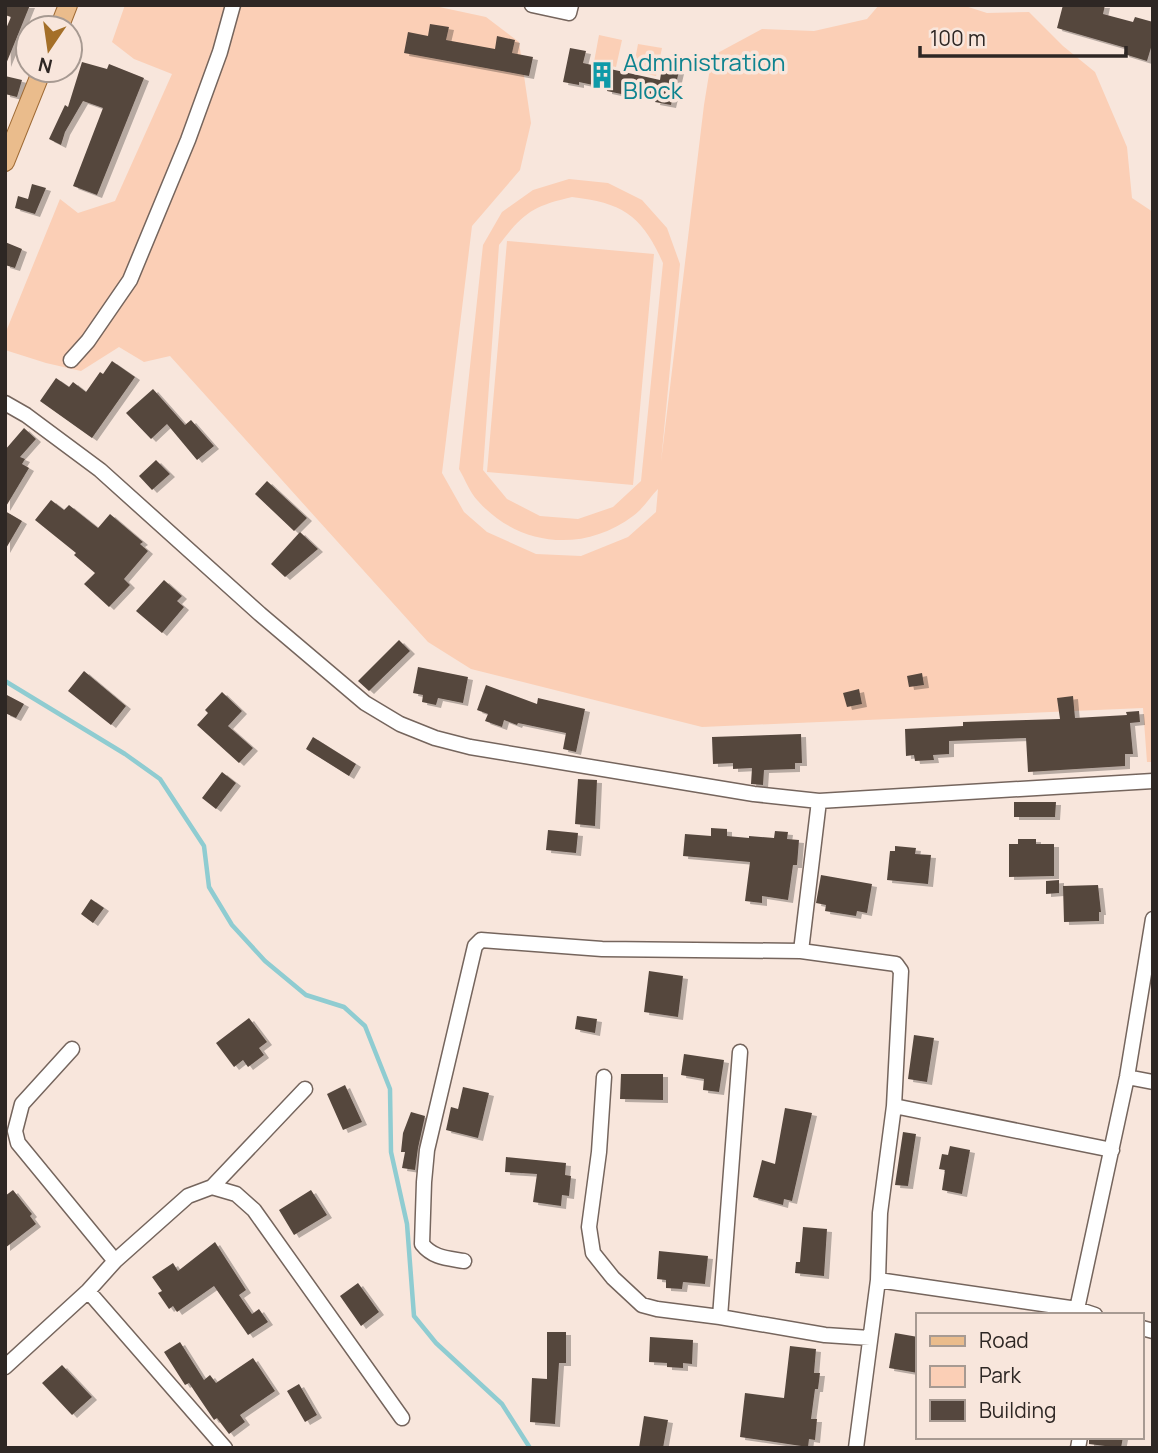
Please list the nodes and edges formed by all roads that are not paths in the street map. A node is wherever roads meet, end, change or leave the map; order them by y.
1 (233, 5) edge
2 (532, 5) edge
3 (571, 5) edge
4 (36, 84) edge
5 (5, 162) edge
6 (71, 360) dead end
7 (5, 403) edge
8 (1153, 781) edge
9 (819, 801) junction
10 (1153, 920) edge
11 (801, 951) junction
12 (72, 1049) dead end
13 (740, 1052) dead end
14 (604, 1077) dead end
15 (1127, 1077) junction
16 (1153, 1082) edge
17 (305, 1089) dead end
18 (894, 1106) junction
19 (1112, 1150) junction
20 (212, 1187) junction
21 (115, 1261) junction
22 (464, 1261) dead end
23 (878, 1280) junction
24 (88, 1291) junction
25 (1077, 1309) junction
26 (1089, 1313) edge
27 (720, 1317) junction
28 (870, 1338) junction
29 (5, 1367) edge
30 (402, 1418) dead end
31 (225, 1448) edge
32 (856, 1448) edge

1 - 6 street
2 - 3 street
4 - 5 main road
7 - 9 street
8 - 9 street
9 - 11 street
10 - 15 street
11 - 18 street
11 - 22 street
12 - 21 street
13 - 27 street
14 - 27 street
15 - 16 street
15 - 19 street
17 - 20 street
18 - 19 street
18 - 23 street
19 - 25 street
20 - 21 street
20 - 30 street
21 - 24 street
23 - 25 street
23 - 28 street
24 - 29 street
24 - 31 street
25 - 26 street
27 - 28 street
28 - 32 street

